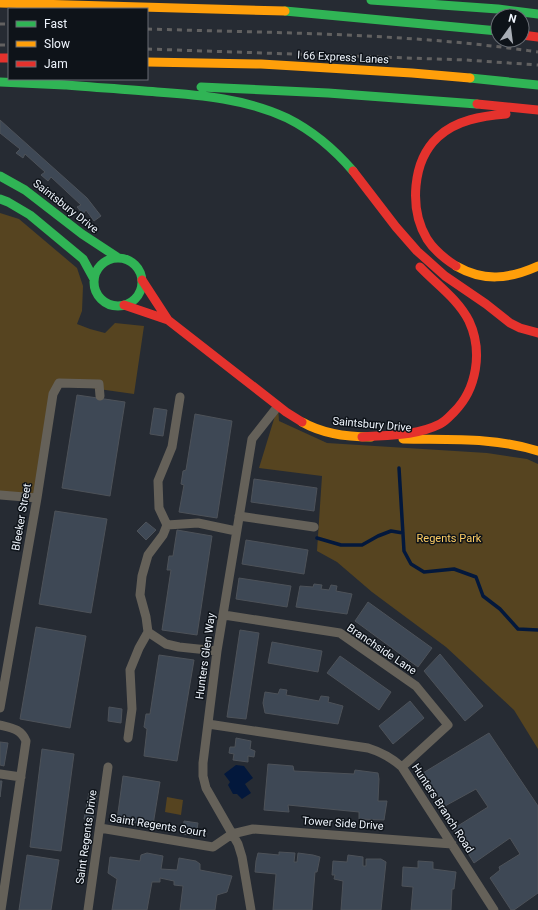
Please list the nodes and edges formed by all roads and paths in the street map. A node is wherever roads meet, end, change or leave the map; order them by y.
1 (371, 0) edge
2 (0, 3) edge
3 (538, 14) edge
4 (490, 30) edge
5 (148, 62) edge
6 (0, 82) edge
7 (54, 84) junction
8 (538, 85) edge
9 (538, 111) edge
10 (0, 176) edge
11 (371, 194) junction
12 (0, 199) edge
13 (118, 257) junction
14 (538, 266) edge
15 (94, 279) junction
16 (142, 280) junction
17 (124, 305) junction
18 (494, 310) junction
19 (168, 320) junction
20 (538, 325) edge
21 (538, 333) edge
22 (100, 396) dead end
23 (180, 397) dead end
24 (278, 406) junction
25 (362, 437) junction
26 (538, 451) edge
27 (0, 495) edge
28 (37, 498) junction
29 (239, 516) junction
30 (167, 525) junction
31 (314, 527) dead end
32 (236, 531) junction
33 (224, 615) junction
34 (148, 632) junction
35 (217, 651) junction
36 (0, 708) edge
37 (208, 724) junction
38 (0, 725) edge
39 (128, 738) dead end
40 (108, 767) dead end
41 (402, 767) junction
42 (0, 774) edge
43 (21, 777) junction
44 (100, 828) junction
45 (232, 834) junction
46 (452, 844) junction
47 (1, 910) edge
48 (88, 910) edge
49 (251, 910) edge
50 (494, 910) edge

1 - 3 main road
2 - 4 main road
5 - 8 main road, I 66 Express Lanes
6 - 7 main road
7 - 9 main road
7 - 11 main road
9 - 14 main road
10 - 13 main road, Saintsbury Drive
11 - 18 main road
11 - 25 main road
12 - 15 main road
13 - 15 main road
13 - 16 main road
15 - 17 main road
16 - 17 main road
16 - 19 main road, Saintsbury Drive
17 - 19 main road, Saintsbury Drive
18 - 20 main road
18 - 21 main road
19 - 24 main road, Saintsbury Drive
22 - 28 street, Bleeker Street
23 - 30 street
24 - 25 main road, Saintsbury Drive
24 - 29 street, Hunters Glen Way
25 - 26 main road, Saintsbury Drive
27 - 28 street
28 - 36 street, Bleeker Street
29 - 31 street
29 - 32 street, Hunters Glen Way
30 - 32 street
30 - 34 street
32 - 33 street, Hunters Glen Way
33 - 35 street, Hunters Glen Way
33 - 41 street, Branchside Lane
34 - 35 street
34 - 39 street
35 - 37 street, Hunters Glen Way
37 - 41 street, Hunters Branch Road
37 - 45 street, Hunters Glen Way
38 - 43 street
40 - 44 street, Saint Regents Drive
41 - 46 street, Hunters Branch Road
42 - 43 street
43 - 47 street
44 - 45 street, Saint Regents Court
44 - 48 street, Saint Regents Drive
45 - 46 street, Tower Side Drive
45 - 49 street, Hunters Glen Way
46 - 50 street, Hunters Branch Road

